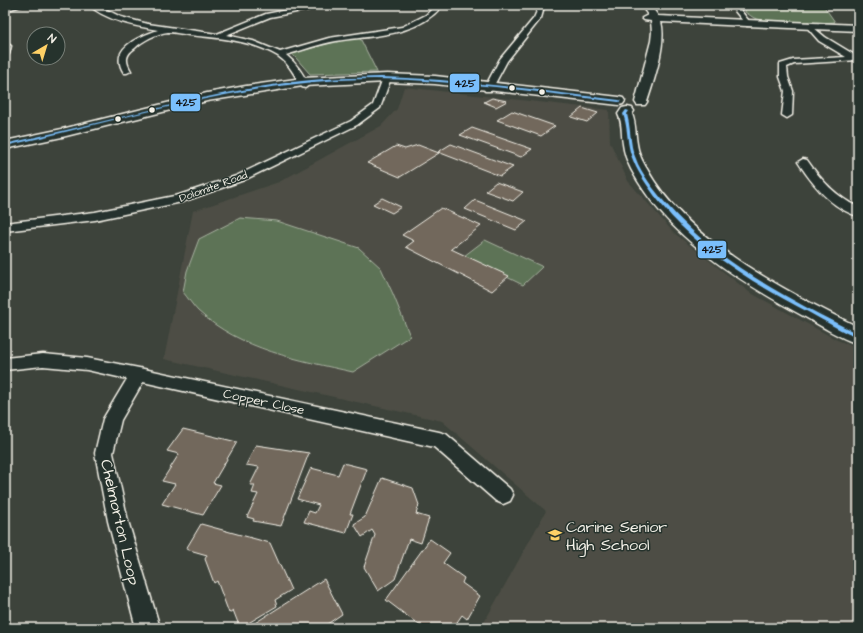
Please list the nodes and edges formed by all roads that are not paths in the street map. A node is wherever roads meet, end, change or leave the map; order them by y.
1 (20, 5) edge
2 (92, 5) edge
3 (323, 5) edge
4 (540, 5) edge
5 (638, 5) edge
6 (644, 5) edge
7 (736, 5) edge
8 (439, 6) edge
9 (5, 8) edge
10 (652, 20) junction
11 (748, 23) junction
12 (809, 26) junction
13 (858, 29) edge
14 (166, 30) junction
15 (218, 36) junction
16 (5, 44) edge
17 (5, 54) edge
18 (280, 54) junction
19 (856, 60) edge
20 (127, 71) dead end
21 (387, 80) junction
22 (304, 83) junction
23 (489, 87) junction
24 (629, 104) junction
25 (787, 115) dead end
26 (5, 145) edge
27 (5, 149) edge
28 (803, 162) dead end
29 (858, 212) edge
30 (5, 227) edge
31 (858, 325) edge
32 (858, 336) edge
33 (5, 364) edge
34 (139, 374) junction
35 (502, 495) dead end
36 (148, 628) edge

1 - 9 street
2 - 14 street
3 - 15 street
4 - 23 street
5 - 10 street
6 - 10 street
7 - 11 street
8 - 18 street
10 - 11 street
10 - 24 street
11 - 12 street
12 - 13 street
12 - 19 street
14 - 15 street
14 - 20 street
15 - 18 street
16 - 17 street
18 - 22 street
19 - 25 street
21 - 22 street
21 - 23 street
21 - 30 street, Dolomite Road
22 - 26 street
22 - 27 street
23 - 24 street
24 - 31 street
24 - 32 street
28 - 29 street
33 - 34 street, Copper Close
34 - 35 street, Copper Close
34 - 36 street, Chelmorton Loop

